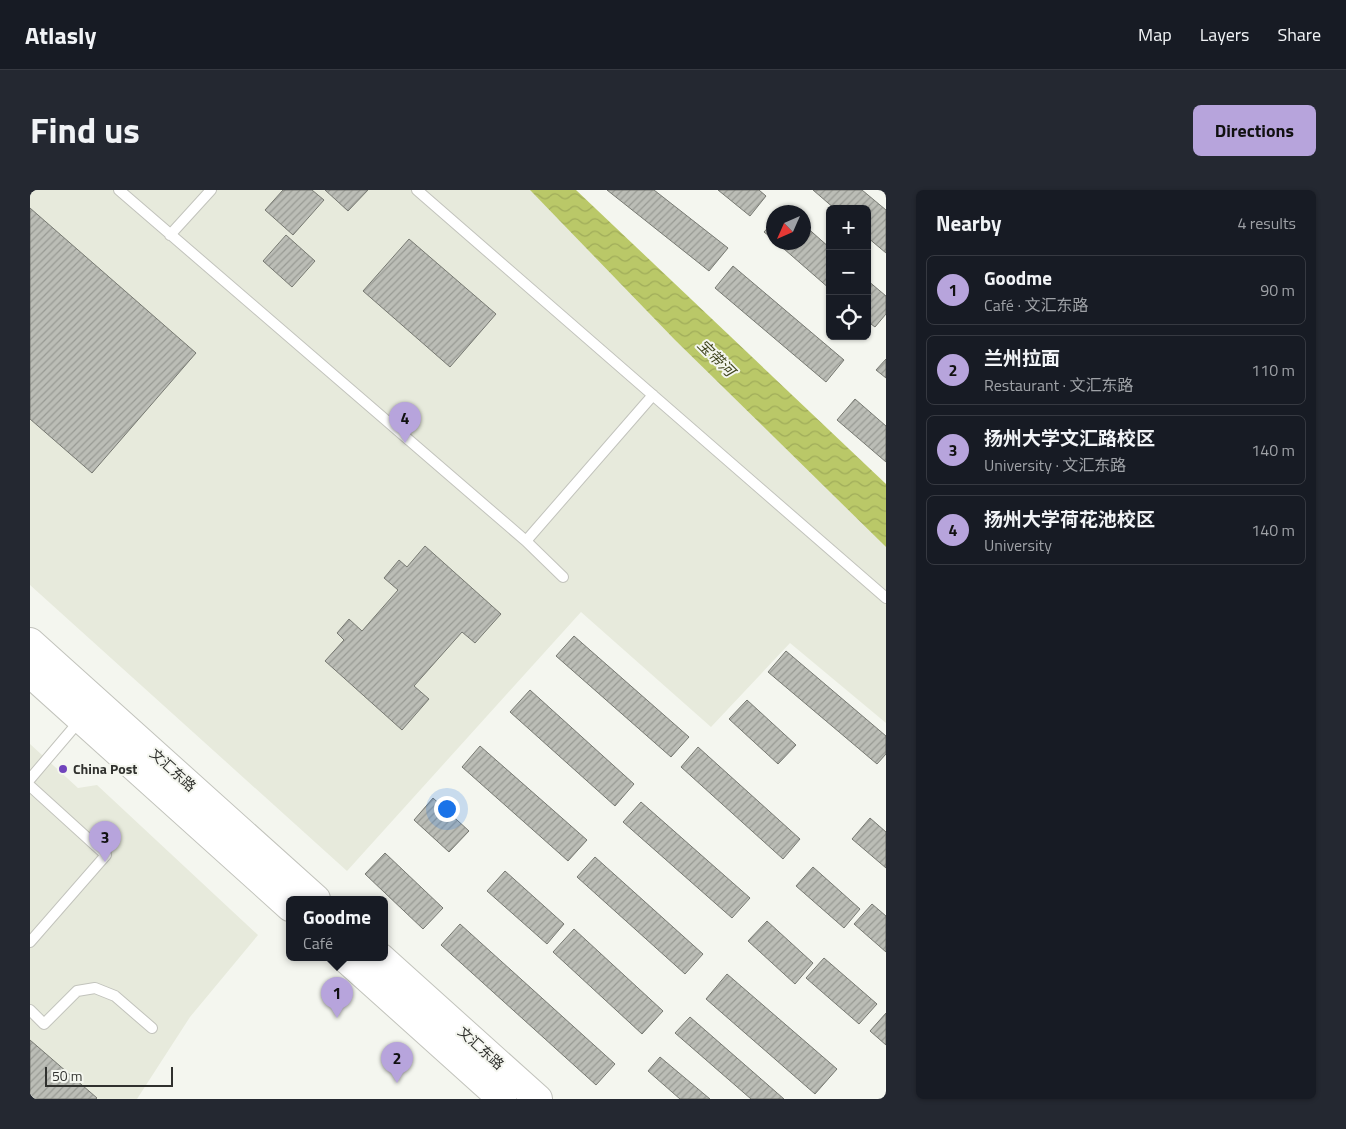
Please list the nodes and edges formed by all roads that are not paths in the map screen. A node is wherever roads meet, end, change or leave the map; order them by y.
1 (119, 190) edge
2 (211, 190) edge
3 (417, 190) edge
4 (170, 235) junction
5 (653, 395) junction
6 (526, 541) junction
7 (563, 577) dead end
8 (886, 598) edge
9 (30, 642) edge
10 (30, 672) edge
11 (89, 710) junction
12 (30, 779) edge
13 (30, 786) edge
14 (312, 896) edge
15 (286, 903) edge
16 (30, 942) edge
17 (348, 961) edge
18 (384, 961) edge
19 (30, 1010) edge
20 (152, 1028) dead end
21 (502, 1099) edge
22 (538, 1099) edge

1 - 4 lane
2 - 4 lane
3 - 5 lane
4 - 6 lane
5 - 6 lane
5 - 8 lane
6 - 7 lane
9 - 11 main road, 文汇东路
10 - 11 main road, 文汇东路
11 - 12 lane
11 - 14 main road, 文汇东路
11 - 15 main road, 文汇东路
13 - 16 lane
17 - 21 main road, 文汇东路
18 - 22 main road, 文汇东路
19 - 20 lane

